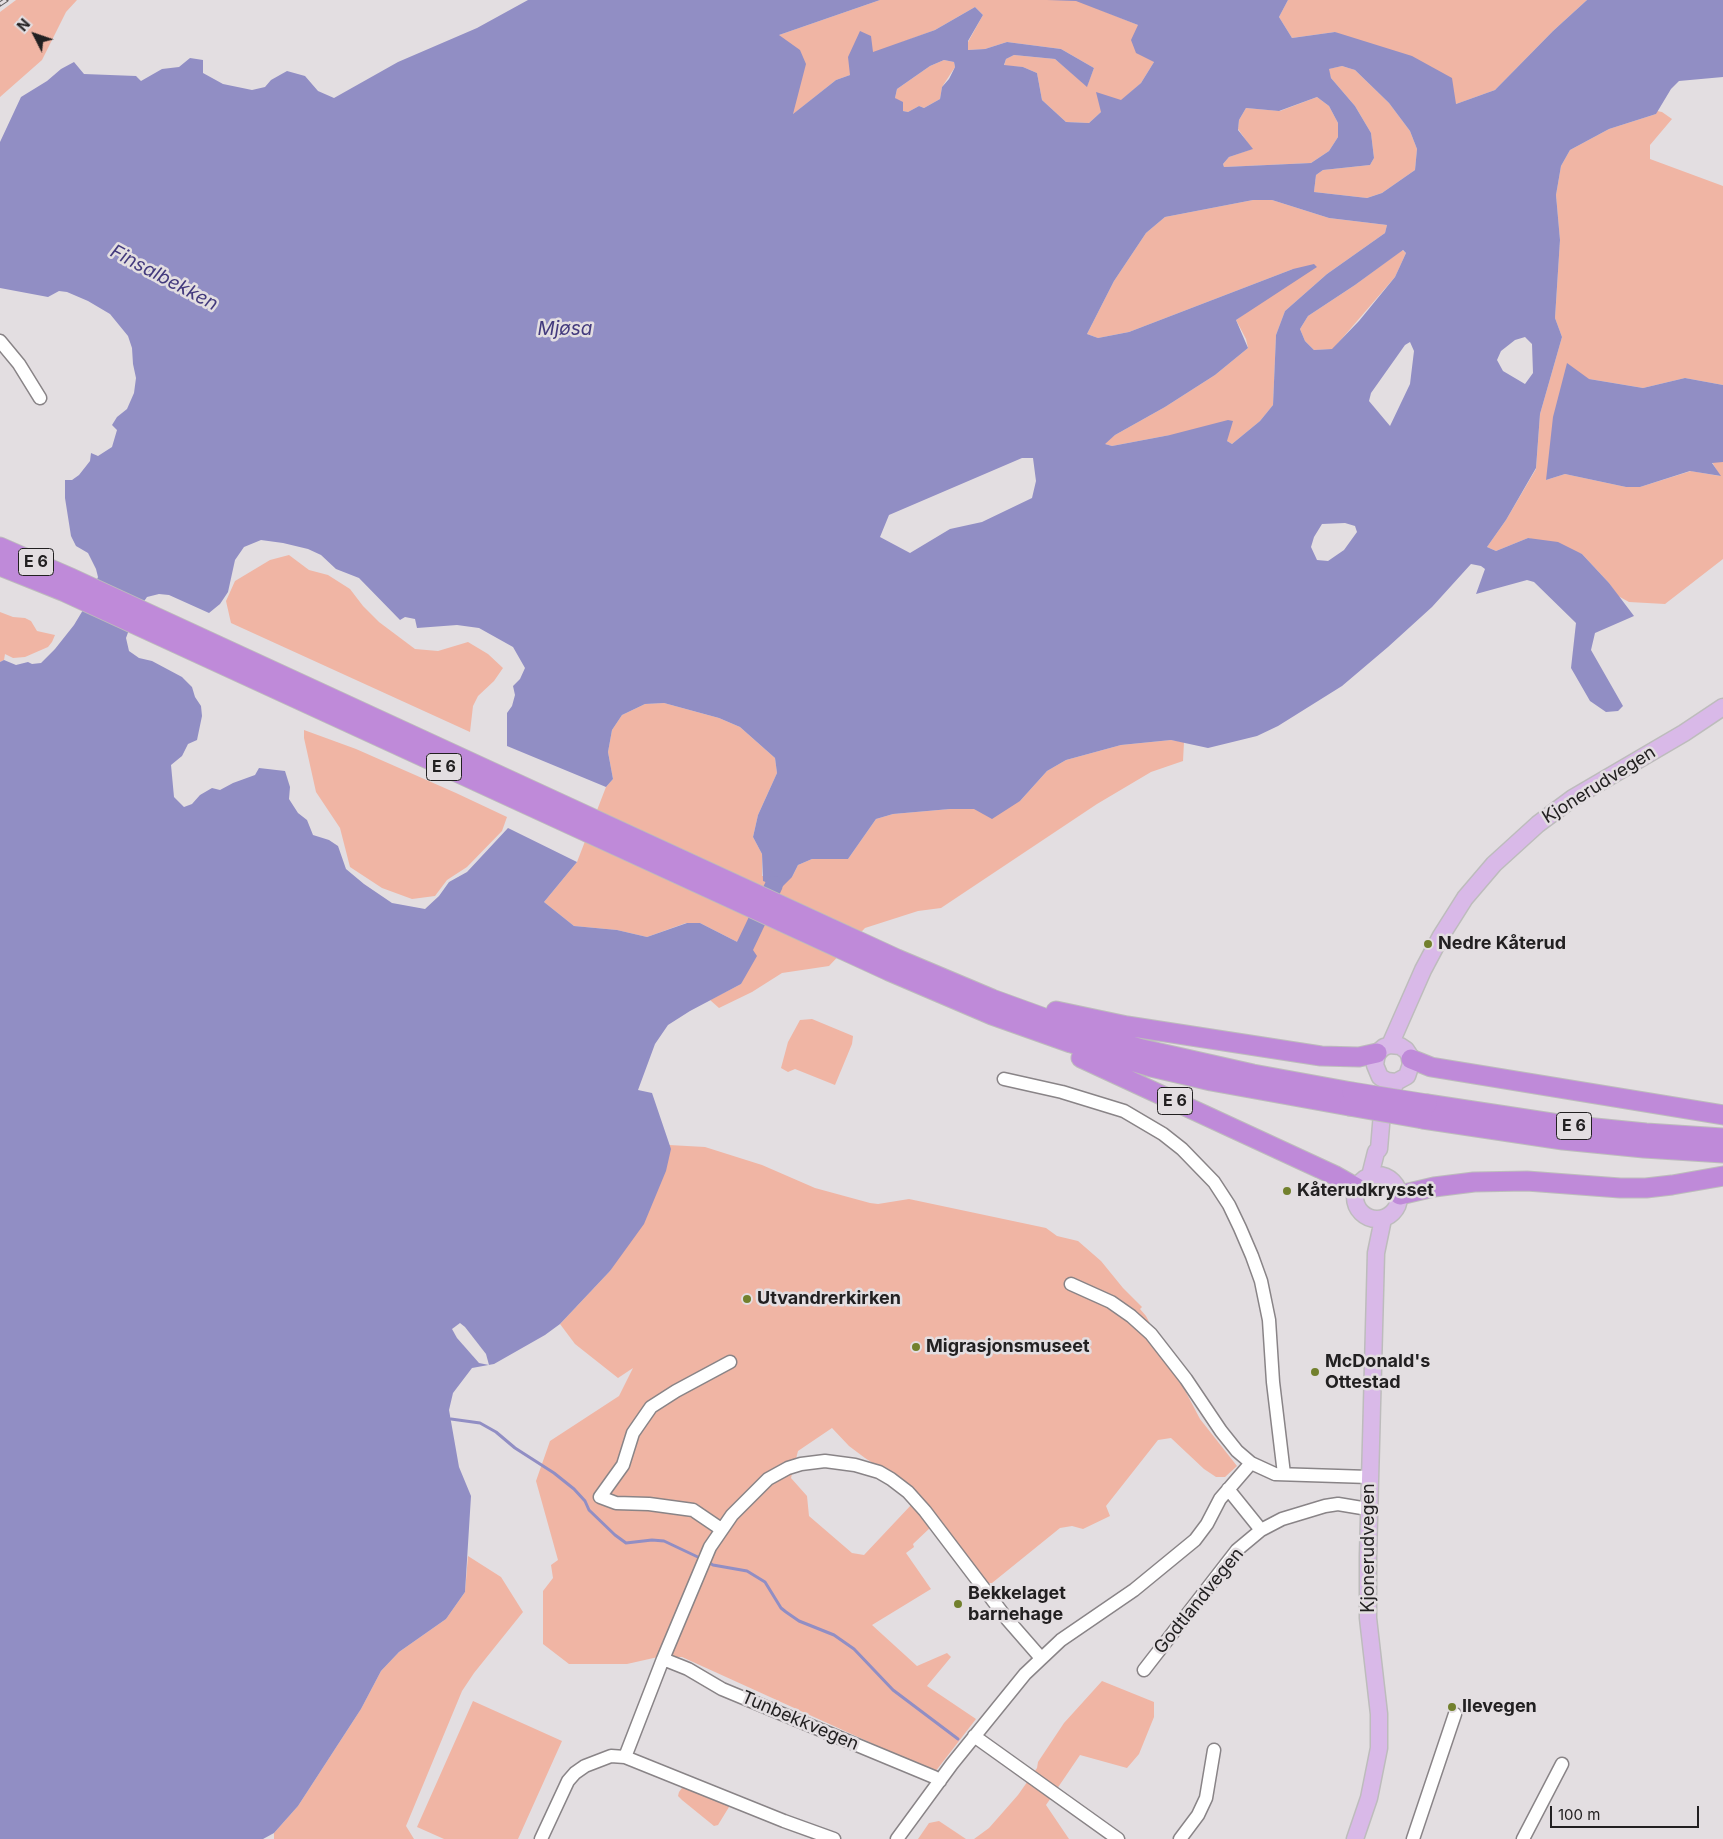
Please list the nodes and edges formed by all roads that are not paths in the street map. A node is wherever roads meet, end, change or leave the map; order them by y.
1 (0, 341) edge
2 (40, 398) dead end
3 (0, 547) edge
4 (0, 566) edge
5 (68, 585) junction
6 (1723, 707) edge
7 (992, 1007) junction
8 (1396, 1051) junction
9 (1380, 1077) junction
10 (1004, 1079) dead end
11 (1396, 1082) junction
12 (1425, 1112) junction
13 (1382, 1113) junction
14 (1723, 1115) edge
15 (1723, 1138) edge
16 (1379, 1149) junction
17 (1723, 1153) edge
18 (1723, 1176) edge
19 (1387, 1177) junction
20 (1364, 1182) junction
21 (1400, 1195) junction
22 (1376, 1219) junction
23 (1071, 1284) dead end
24 (730, 1362) dead end
25 (1251, 1463) junction
26 (1284, 1474) junction
27 (1370, 1477) junction
28 (1228, 1489) junction
29 (1368, 1509) junction
30 (721, 1529) junction
31 (1261, 1530) junction
32 (662, 1658) junction
33 (1041, 1658) junction
34 (1144, 1670) dead end
35 (1455, 1714) dead end
36 (974, 1736) junction
37 (1214, 1750) dead end
38 (625, 1757) junction
39 (1562, 1764) dead end
40 (940, 1781) junction
41 (1413, 1837) edge
42 (540, 1839) edge
43 (834, 1839) edge
44 (897, 1839) edge
45 (1118, 1839) edge
46 (1180, 1839) edge
47 (1355, 1839) edge
48 (1523, 1839) edge

1 - 2 street
3 - 5 highway, E 6
4 - 5 highway, E 6
5 - 7 highway, E 6
6 - 8 main road, Kjonerudvegen
7 - 8 highway, E 6
7 - 12 highway, E 6, bridge
7 - 20 highway, E 6
8 - 9 main road, Kjonerudvegen
8 - 11 main road, Kjonerudvegen
8 - 14 highway, E 6
9 - 11 main road
9 - 13 main road, Kjonerudvegen
10 - 26 street
11 - 13 main road, Kjonerudvegen
12 - 15 highway, E 6
12 - 17 highway, E 6
13 - 16 main road, Kjonerudvegen
16 - 19 main road, Kjonerudvegen
16 - 20 main road, Kjonerudvegen
18 - 21 highway
19 - 20 main road
19 - 21 main road, Kjonerudvegen
20 - 22 main road, Kjonerudvegen
21 - 22 main road
22 - 27 main road, Kjonerudvegen
23 - 25 street
24 - 30 street
25 - 26 street
25 - 28 street
26 - 27 street
27 - 29 main road, Kjonerudvegen
28 - 31 street
28 - 33 street
29 - 31 street, Godtlandvegen
29 - 47 main road, Kjonerudvegen
30 - 32 street
30 - 33 street
31 - 34 street, Godtlandvegen
32 - 38 street
32 - 40 street, Tunbekkvegen
33 - 36 street
35 - 41 street
36 - 40 street
36 - 45 street
37 - 46 street
38 - 42 street
38 - 43 street
39 - 48 street
40 - 44 street

